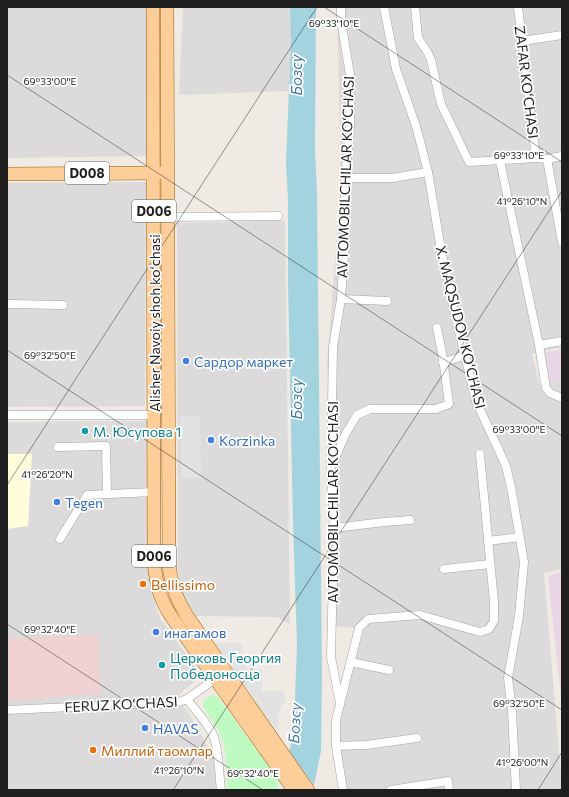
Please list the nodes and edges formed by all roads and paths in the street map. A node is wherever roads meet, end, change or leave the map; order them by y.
1 (154, 7) edge
2 (166, 7) edge
3 (341, 7) edge
4 (384, 7) edge
5 (415, 7) edge
6 (518, 7) edge
7 (562, 35) edge
8 (522, 41) junction
9 (562, 156) edge
10 (536, 158) junction
11 (546, 159) junction
12 (500, 161) junction
13 (428, 172) junction
14 (154, 173) junction
15 (167, 173) junction
16 (7, 174) edge
17 (345, 178) junction
18 (278, 216) dead end
19 (167, 217) junction
20 (562, 242) edge
21 (341, 299) junction
22 (387, 301) dead end
23 (7, 304) edge
24 (63, 305) dead end
25 (437, 328) dead end
26 (562, 341) edge
27 (539, 345) junction
28 (465, 355) junction
29 (443, 363) junction
30 (562, 398) edge
31 (7, 415) edge
32 (154, 416) junction
33 (58, 447) dead end
34 (480, 454) dead end
35 (331, 467) junction
36 (154, 492) junction
37 (106, 494) junction
38 (410, 520) dead end
39 (334, 528) junction
40 (520, 537) junction
41 (60, 540) dead end
42 (488, 541) junction
43 (490, 564) junction
44 (444, 569) dead end
45 (351, 662) junction
46 (389, 670) dead end
47 (221, 675) junction
48 (187, 699) junction
49 (340, 704) junction
50 (7, 710) edge
51 (417, 738) dead end
52 (336, 746) junction
53 (221, 790) edge
54 (294, 790) edge
55 (308, 790) edge
56 (343, 790) edge
57 (391, 790) edge
58 (449, 790) edge
59 (516, 790) edge

1 - 14 main road, Alisher Navoiy shoh koʻchasi / D006
2 - 15 main road, Alisher Navoiy shoh koʻchasi / D006
3 - 17 street, AVTOMOBILCHILAR KO‘CHASI
4 - 13 street, X. MAQSUDOV KO‘CHASI
5 - 12 street
6 - 8 street, ZAFAR KO‘CHASI
7 - 8 street
8 - 10 street, ZAFAR KO‘CHASI
9 - 11 street
10 - 11 street
10 - 12 street
11 - 20 street
12 - 27 street
13 - 17 street
13 - 28 street, X. MAQSUDOV KO‘CHASI
14 - 15 main road, D008
14 - 16 main road, D008
14 - 32 main road, Alisher Navoiy shoh koʻchasi / D006
15 - 19 main road, Alisher Navoiy shoh koʻchasi / D006
17 - 21 street, AVTOMOBILCHILAR KO‘CHASI
18 - 19 street
19 - 47 main road, Alisher Navoiy shoh koʻchasi / D006
21 - 22 street
21 - 35 street, AVTOMOBILCHILAR KO‘CHASI
23 - 24 street
25 - 29 street
26 - 27 street
27 - 30 street
28 - 29 street
28 - 40 street, X. MAQSUDOV KO‘CHASI
29 - 35 street
31 - 32 street
32 - 36 main road, Alisher Navoiy shoh koʻchasi / D006
33 - 37 street
34 - 42 street
35 - 39 street, AVTOMOBILCHILAR KO‘CHASI
36 - 37 street
36 - 47 main road, Alisher Navoiy shoh koʻchasi / D006
37 - 41 street
38 - 39 street
39 - 49 street, AVTOMOBILCHILAR KO‘CHASI
40 - 42 street
40 - 59 street, X. MAQSUDOV KO‘CHASI
42 - 43 street
43 - 44 street
43 - 45 street
45 - 46 street
45 - 49 street
47 - 48 street, FERUZ KO‘CHASI
47 - 54 main road, Alisher Navoiy shoh koʻchasi / D006
47 - 55 main road, Alisher Navoiy shoh koʻchasi / D006
48 - 50 street, FERUZ KO‘CHASI
48 - 53 street
49 - 52 street
51 - 52 street
52 - 56 street
57 - 58 street

